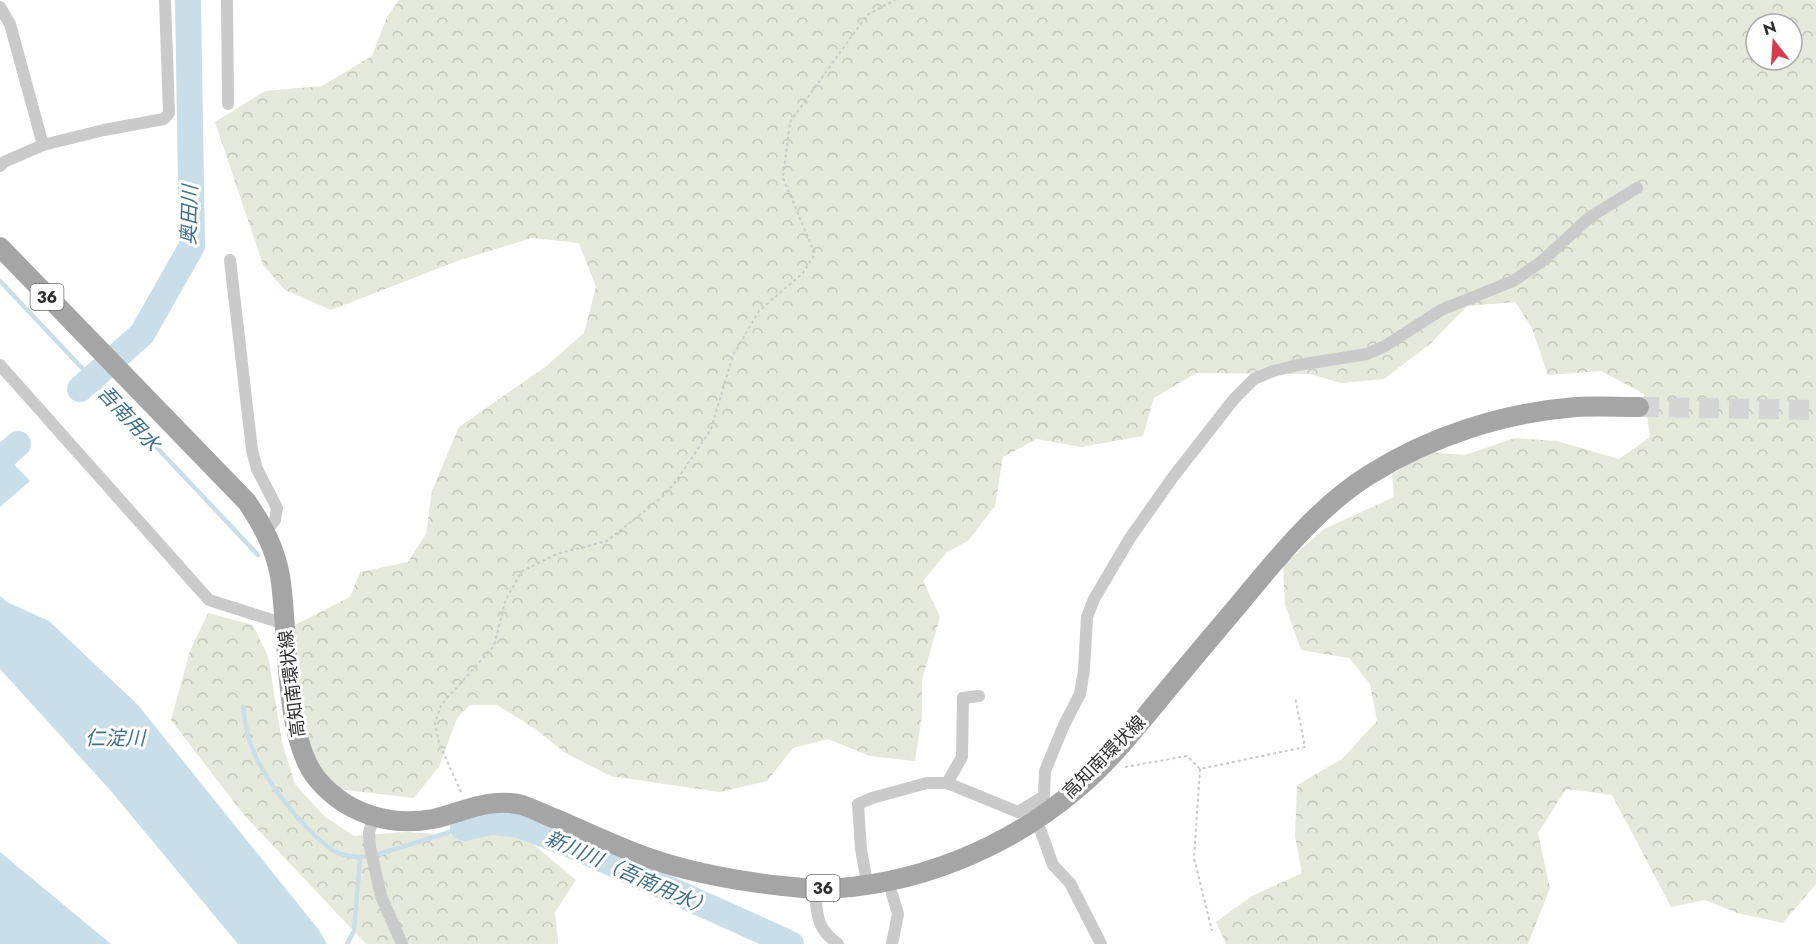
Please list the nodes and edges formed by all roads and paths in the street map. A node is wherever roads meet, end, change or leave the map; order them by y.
1 (165, 0) edge
2 (227, 0) edge
3 (895, 0) edge
4 (0, 7) edge
5 (228, 104) dead end
6 (43, 145) junction
7 (0, 166) edge
8 (1637, 188) dead end
9 (0, 247) edge
10 (230, 260) dead end
11 (0, 365) edge
12 (1640, 407) tunnel mouth
13 (266, 531) junction
14 (285, 624) junction
15 (979, 696) dead end
16 (1295, 697) dead end
17 (1121, 768) dead end
18 (1200, 769) junction
19 (947, 783) junction
20 (470, 808) junction
21 (1034, 812) junction
22 (374, 817) junction
23 (867, 883) junction
24 (815, 889) junction
25 (892, 894) dead end
26 (1212, 931) dead end
27 (402, 944) edge
28 (838, 944) edge
29 (892, 944) edge
30 (1101, 944) edge

1 - 6 street
2 - 5 street
3 - 20 path
4 - 6 street
6 - 7 street
8 - 21 street
9 - 13 main road, 高知南環状線 / 36
10 - 13 street
11 - 14 street
12 - 21 main road, 高知南環状線 / 36
13 - 14 main road, 高知南環状線 / 36
14 - 22 main road, 高知南環状線 / 36
15 - 19 street
16 - 18 path
17 - 18 path
18 - 26 path
19 - 21 street
19 - 23 street
20 - 22 main road, 高知南環状線 / 36
20 - 24 main road, 高知南環状線 / 36
21 - 23 main road, 高知南環状線 / 36
21 - 30 street
22 - 27 street
23 - 24 main road, 高知南環状線 / 36
24 - 28 street
25 - 29 street

